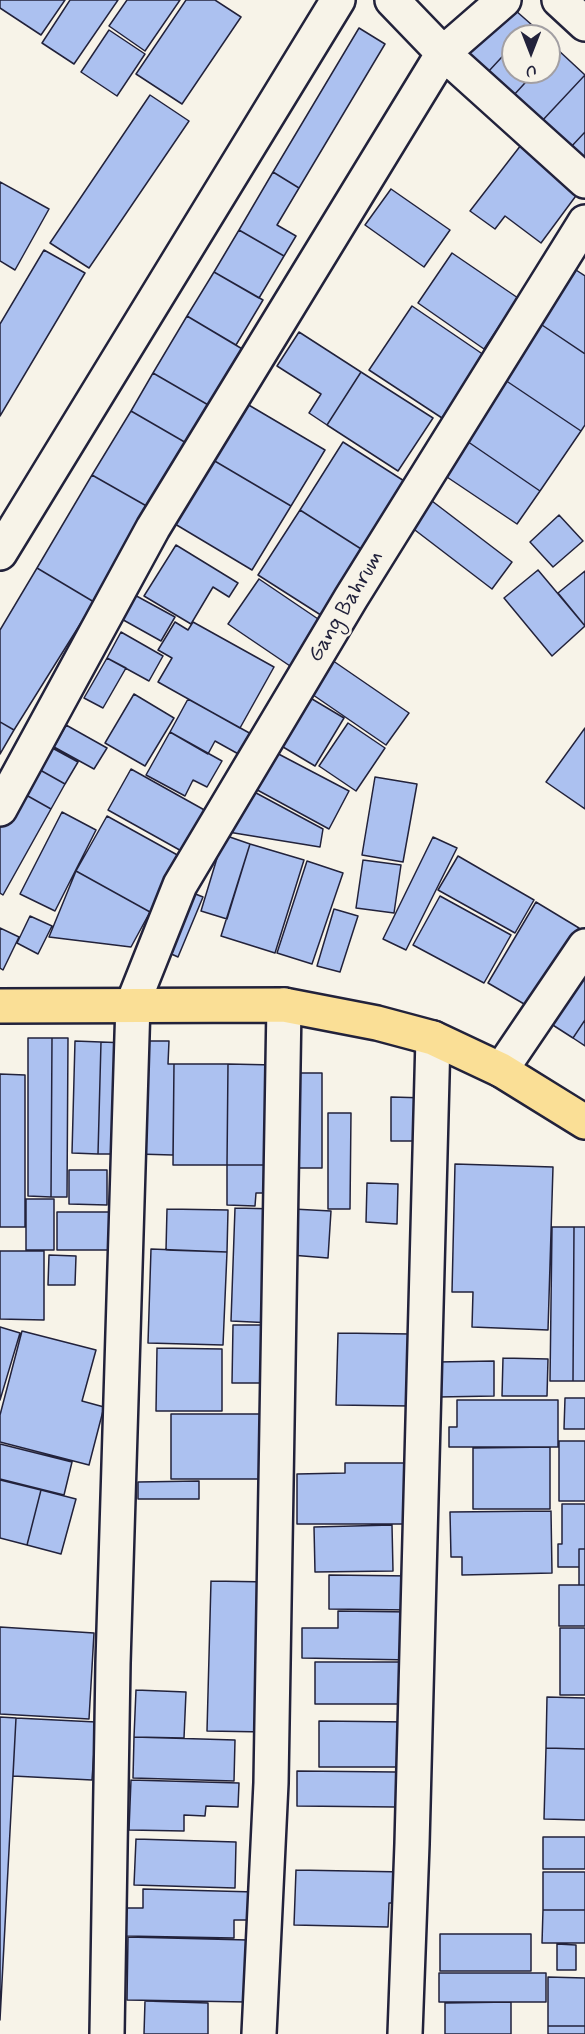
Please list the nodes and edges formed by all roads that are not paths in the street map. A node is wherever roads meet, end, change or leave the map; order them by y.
1 (338, 0) edge
2 (392, 0) edge
3 (504, 0) edge
4 (559, 0) edge
5 (585, 24) edge
6 (444, 53) junction
7 (585, 181) edge
8 (585, 222) edge
9 (0, 553) edge
10 (0, 809) edge
11 (585, 946) edge
12 (133, 1003) junction
13 (284, 1005) junction
14 (0, 1006) edge
15 (433, 1038) junction
16 (501, 1070) junction
17 (585, 1122) edge
18 (107, 2034) edge
19 (259, 2034) edge
20 (405, 2034) edge

1 - 9 street
2 - 6 street
3 - 6 street
4 - 5 street
6 - 7 street
6 - 10 street
8 - 12 street, Gang Bahrum
11 - 16 street
12 - 13 main road
12 - 14 main road
12 - 18 street, Gang Bahrum
13 - 15 main road
13 - 19 street
15 - 16 main road
15 - 20 street
16 - 17 main road

